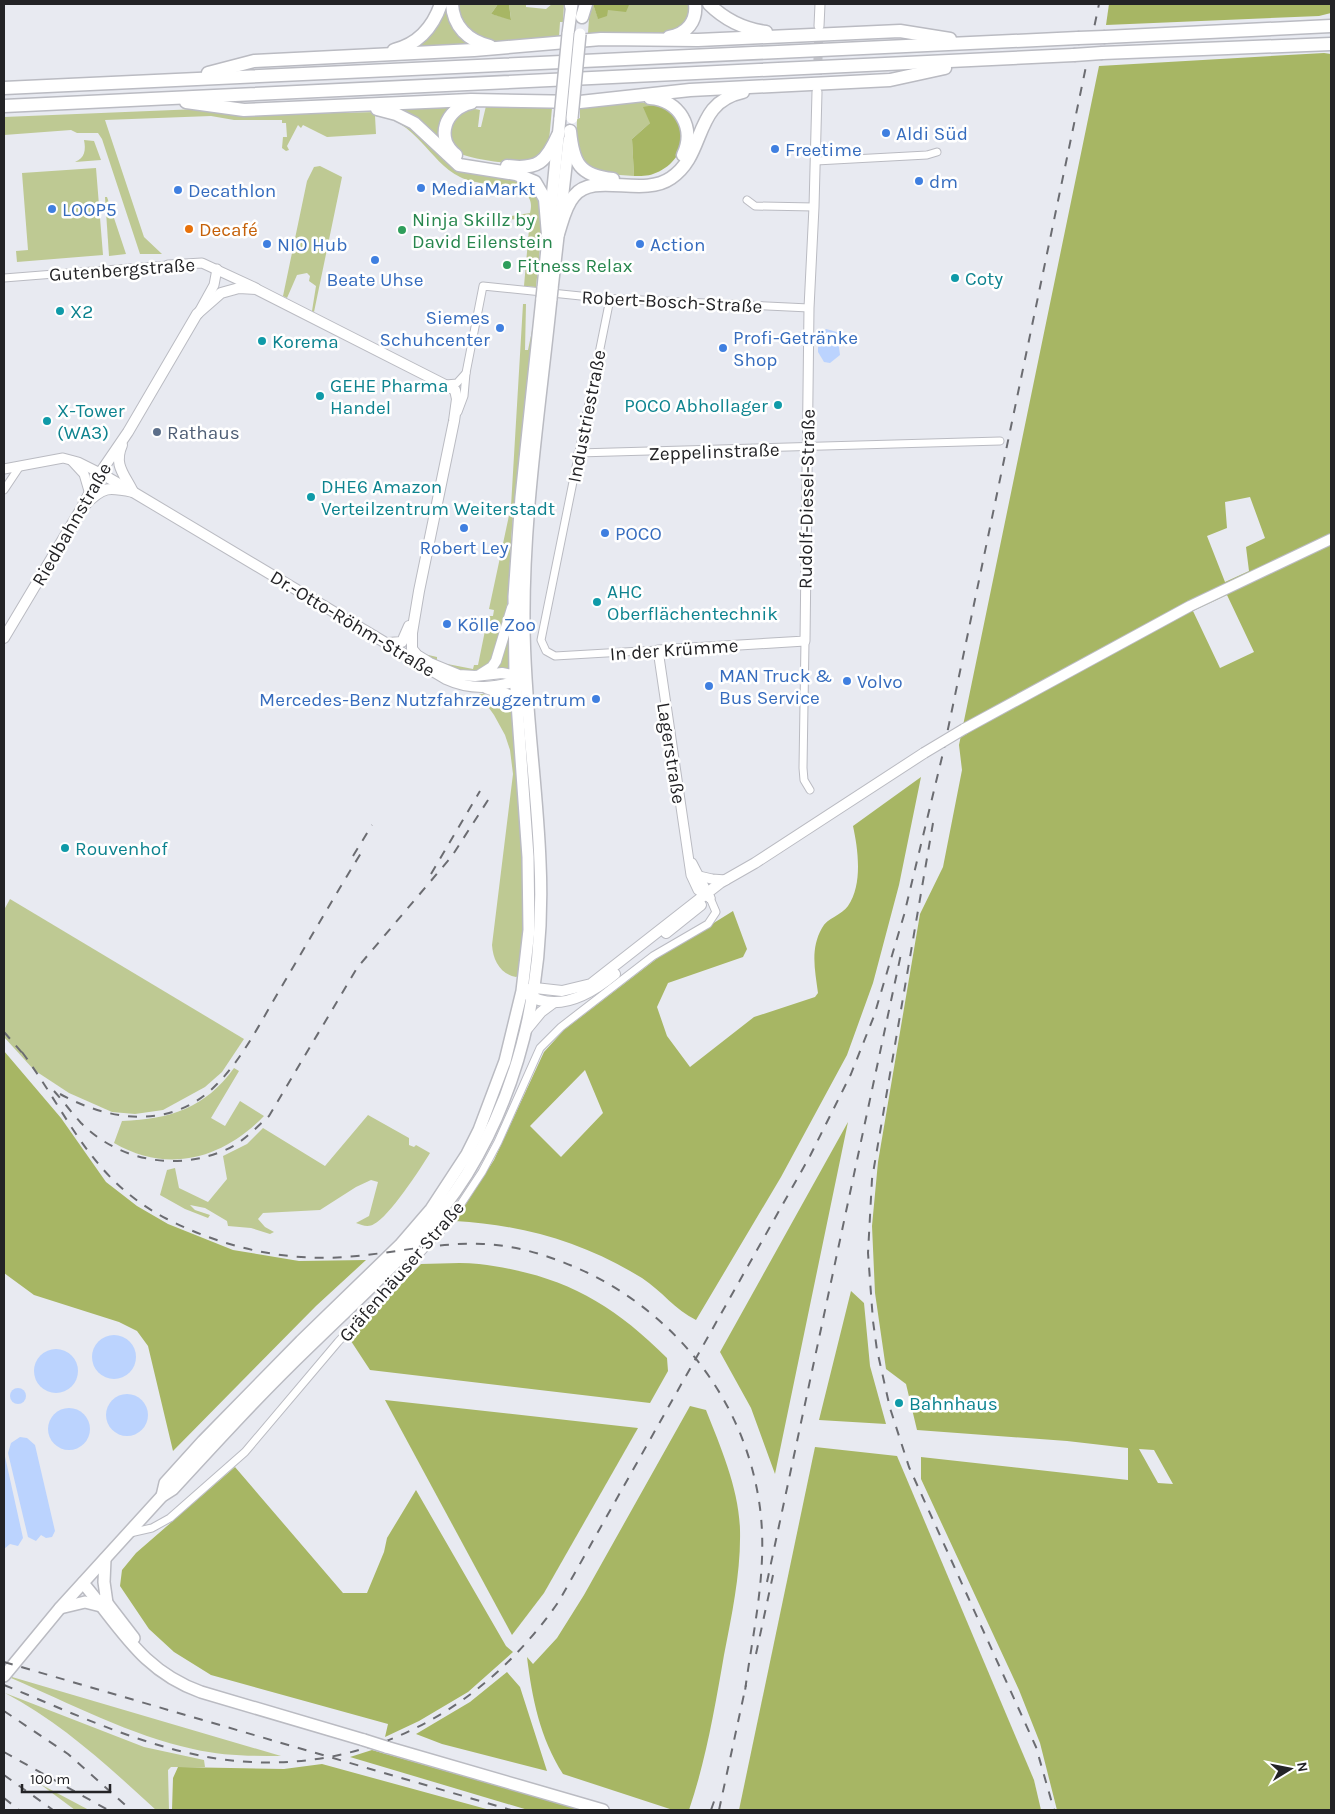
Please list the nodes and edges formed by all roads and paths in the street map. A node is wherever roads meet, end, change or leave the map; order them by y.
1 (441, 4) edge
2 (452, 4) edge
3 (696, 4) edge
4 (709, 4) edge
5 (820, 4) edge
6 (578, 6) edge
7 (1331, 25) edge
8 (819, 26) tunnel mouth
9 (574, 34) junction
10 (801, 35) junction
11 (640, 39) junction
12 (972, 43) junction
13 (1330, 45) edge
14 (502, 48) junction
15 (368, 55) junction
16 (982, 60) junction
17 (188, 79) junction
18 (781, 87) junction
19 (4, 88) edge
20 (817, 92) tunnel mouth
21 (627, 96) junction
22 (166, 98) junction
23 (501, 101) junction
24 (4, 106) edge
25 (350, 107) junction
26 (566, 128) junction
27 (937, 152) dead end
28 (816, 161) junction
29 (747, 200) dead end
30 (814, 207) junction
31 (553, 235) junction
32 (168, 265) joint
33 (218, 269) junction
34 (4, 278) edge
35 (256, 288) junction
36 (545, 293) junction
37 (610, 298) junction
38 (809, 308) junction
39 (197, 314) junction
40 (466, 373) junction
41 (446, 384) junction
42 (454, 421) junction
43 (128, 432) junction
44 (1000, 441) dead end
45 (807, 448) junction
46 (578, 453) junction
47 (71, 459) junction
48 (21, 465) junction
49 (4, 469) edge
50 (100, 473) junction
51 (4, 490) edge
52 (89, 491) junction
53 (133, 492) junction
54 (81, 509) junction
55 (1331, 539) edge
56 (419, 591) junction
57 (514, 597) junction
58 (4, 638) edge
59 (804, 641) junction
60 (387, 643) junction
61 (658, 650) junction
62 (546, 651) joint
63 (475, 676) junction
64 (519, 679) junction
65 (487, 688) junction
66 (517, 706) junction
67 (810, 790) dead end
68 (755, 863) junction
69 (695, 875) junction
70 (726, 880) junction
71 (707, 895) junction
72 (683, 911) junction
73 (522, 991) junction
74 (534, 993) junction
75 (553, 1003) junction
76 (527, 1029) junction
77 (162, 1496) junction
78 (127, 1534) junction
79 (105, 1559) junction
80 (84, 1581) junction
81 (104, 1604) junction
82 (60, 1608) junction
83 (4, 1676) edge
84 (603, 1810) edge

1 - 15 highway
2 - 14 highway
3 - 11 highway
4 - 10 highway
5 - 8 street
6 - 9 main road
7 - 12 highway, bridge
9 - 26 main road, bridge
9 - 26 main road, bridge
10 - 11 highway
10 - 12 highway
11 - 14 highway
12 - 17 highway
13 - 16 highway, bridge
14 - 15 highway
15 - 17 highway
16 - 18 highway
16 - 22 highway
17 - 19 highway
18 - 21 highway
18 - 31 highway
20 - 28 street, Rudolf-Diesel-Straße
21 - 23 highway
21 - 26 highway
22 - 24 highway
22 - 25 highway
23 - 25 highway
23 - 26 highway
25 - 31 highway
26 - 31 main road
27 - 28 street
28 - 30 street, Rudolf-Diesel-Straße
29 - 30 street
30 - 38 street, Rudolf-Diesel-Straße
31 - 36 main road
32 - 33 street, Gutenbergstraße
32 - 34 street, Gutenbergstraße
33 - 35 street, Gutenbergstraße
33 - 39 street
35 - 39 main road, Riedbahnstraße
35 - 41 main road
36 - 37 street, Robert-Bosch-Straße
36 - 40 street, Robert-Bosch-Straße
36 - 57 main road
36 - 64 main road
37 - 38 street, Robert-Bosch-Straße
37 - 46 street, Industriestraße
38 - 45 street, Rudolf-Diesel-Straße
39 - 43 main road, Riedbahnstraße
40 - 41 street
40 - 42 street
41 - 42 main road
42 - 56 main road
43 - 50 main road, Riedbahnstraße
43 - 53 main road
44 - 45 street, Zeppelinstraße
45 - 46 street, Zeppelinstraße
45 - 59 street, Rudolf-Diesel-Straße
46 - 62 street, Industriestraße
47 - 48 street
47 - 50 street
47 - 52 street
48 - 49 street
48 - 51 street
50 - 52 main road, Riedbahnstraße
50 - 53 main road
52 - 54 main road, Riedbahnstraße
53 - 54 main road, Dr.-Otto-Röhm-Straße
53 - 60 main road, Dr.-Otto-Röhm-Straße
54 - 58 main road, Riedbahnstraße
55 - 68 main road, bridge
56 - 60 main road
56 - 63 main road, Dr.-Otto-Röhm-Straße
57 - 63 main road
57 - 64 main road
59 - 61 street, In der Krümme
59 - 67 street, Rudolf-Diesel-Straße
60 - 65 main road, Dr.-Otto-Röhm-Straße
61 - 62 street, In der Krümme
61 - 69 street, Lagerstraße
63 - 64 main road, Dr.-Otto-Röhm-Straße
64 - 65 main road, Dr.-Otto-Röhm-Straße
64 - 66 main road
64 - 74 main road
65 - 66 main road
66 - 73 main road
68 - 70 main road
68 - 71 main road
69 - 70 street
69 - 71 street, Lagerstraße
69 - 72 street
70 - 71 main road
71 - 72 main road
71 - 75 main road
71 - 78 street, Gräfenhäuser Straße
72 - 74 main road
73 - 74 main road
73 - 77 main road
74 - 75 main road
74 - 76 main road
75 - 76 main road
76 - 77 main road
77 - 78 main road
78 - 79 main road
79 - 80 main road
79 - 81 main road
80 - 81 main road
80 - 82 main road
81 - 82 main road
81 - 84 main road, bridge
82 - 83 main road

